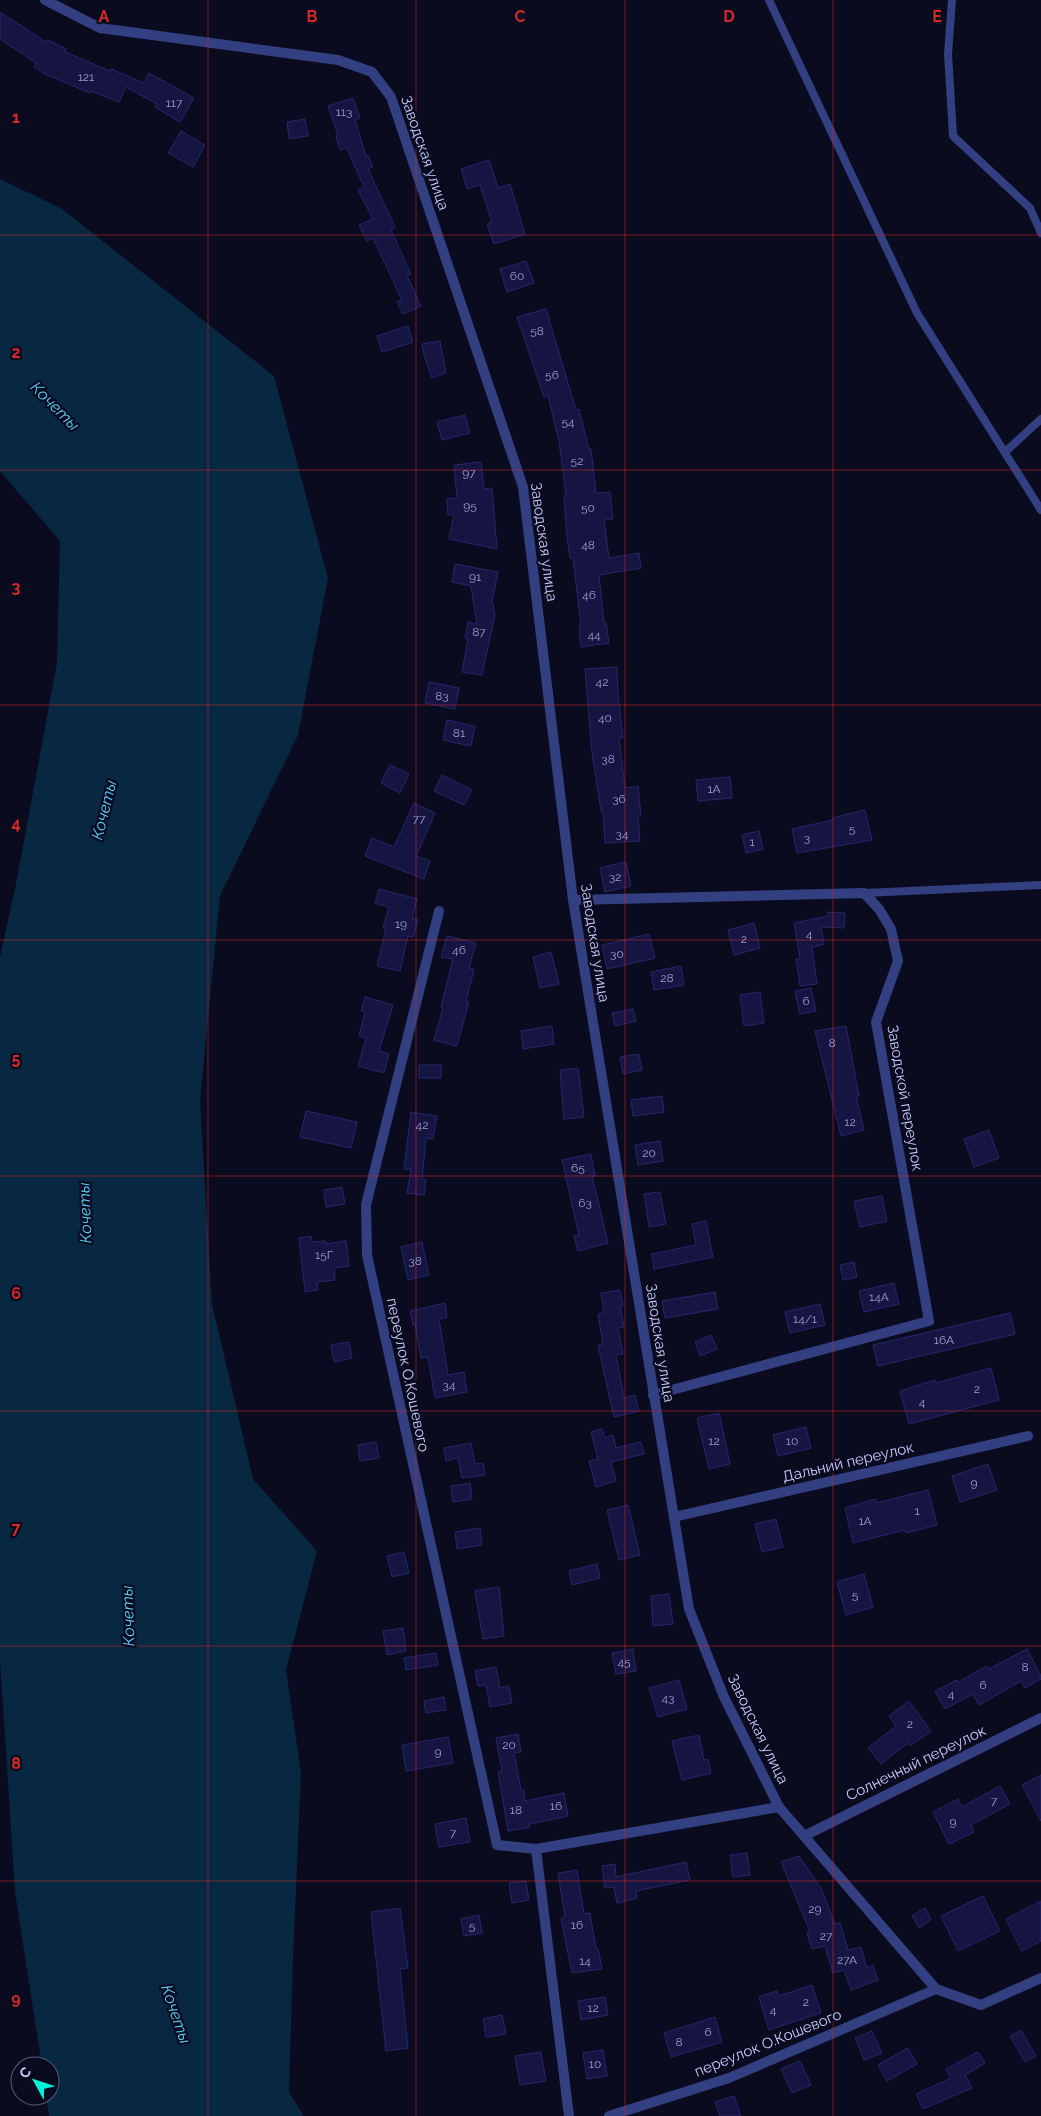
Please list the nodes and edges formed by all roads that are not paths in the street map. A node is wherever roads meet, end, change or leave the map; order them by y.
1 (45, 0) edge
2 (769, 0) edge
3 (952, 0) edge
4 (1041, 232) edge
5 (1041, 419) edge
6 (1005, 452) junction
7 (1041, 510) edge
8 (1041, 885) edge
9 (864, 893) junction
10 (573, 900) junction
11 (438, 911) dead end
12 (654, 1395) junction
13 (1028, 1436) dead end
14 (674, 1517) junction
15 (1041, 1718) edge
16 (779, 1807) junction
17 (804, 1836) junction
18 (536, 1849) junction
19 (1041, 1978) edge
20 (936, 1989) junction
21 (569, 2116) edge
22 (609, 2116) edge

1 - 10 street, Заводская улица
2 - 6 lane
3 - 4 lane
5 - 6 lane
6 - 7 lane
8 - 9 lane
9 - 10 street
9 - 12 street, Заводской переулок
10 - 12 street, Заводская улица
11 - 18 street, переулок О.Кошевого
12 - 14 street, Заводская улица
13 - 14 street, Дальний переулок
14 - 16 street, Заводская улица
15 - 17 street, Солнечный переулок
16 - 17 street, Заводская улица
16 - 18 street
17 - 20 street, Заводская улица
18 - 21 street
19 - 20 street, Заводская улица
20 - 22 street, переулок О.Кошевого

